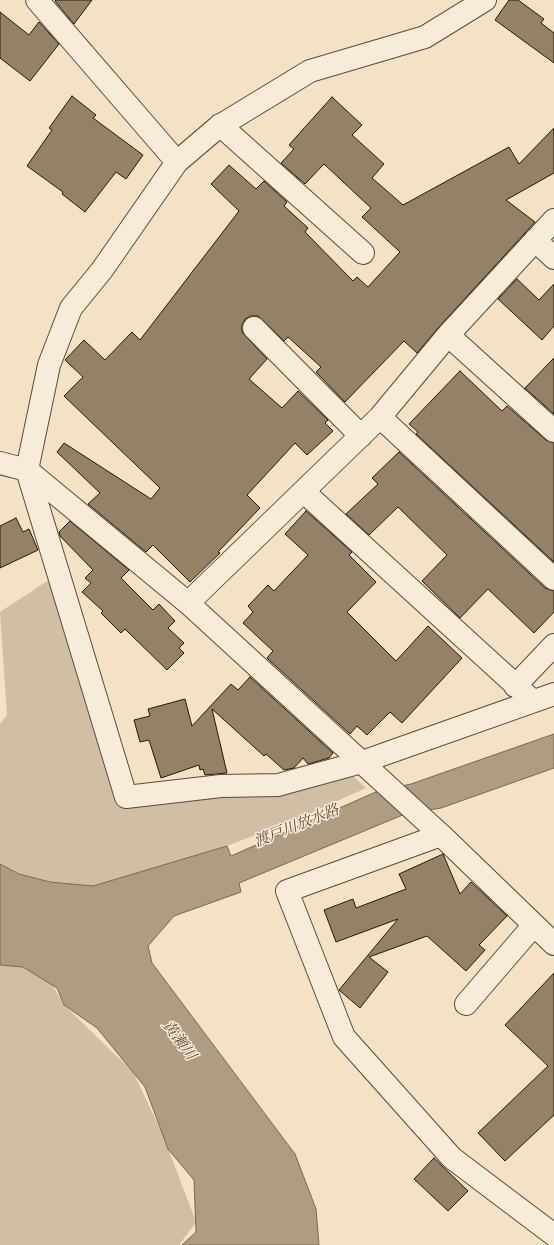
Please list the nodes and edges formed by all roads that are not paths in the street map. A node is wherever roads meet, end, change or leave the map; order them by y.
1 (37, 0) edge
2 (485, 0) edge
3 (220, 125) junction
4 (177, 162) junction
5 (554, 220) edge
6 (535, 240) junction
7 (363, 253) dead end
8 (554, 258) edge
9 (254, 328) dead end
10 (448, 335) junction
11 (380, 417) junction
12 (554, 431) edge
13 (361, 436) junction
14 (0, 463) edge
15 (27, 470) junction
16 (304, 492) junction
17 (554, 579) edge
18 (188, 603) junction
19 (554, 645) edge
20 (515, 686) junction
21 (554, 694) edge
22 (533, 701) junction
23 (362, 762) junction
24 (441, 835) junction
25 (534, 924) junction
26 (554, 944) edge
27 (466, 1004) dead end
28 (554, 1235) edge

1 - 4 street
2 - 3 street
3 - 4 street
3 - 7 street
4 - 15 street
5 - 6 street
6 - 8 street
6 - 10 street
9 - 13 street
10 - 11 street
10 - 12 street
11 - 13 street
11 - 17 street
13 - 16 street
14 - 15 street
15 - 18 street
15 - 23 street
16 - 18 street
16 - 20 street
18 - 23 street
19 - 20 street
20 - 22 street
21 - 22 street
22 - 23 street
23 - 24 street
24 - 25 street
24 - 28 street
25 - 26 street
25 - 27 street

